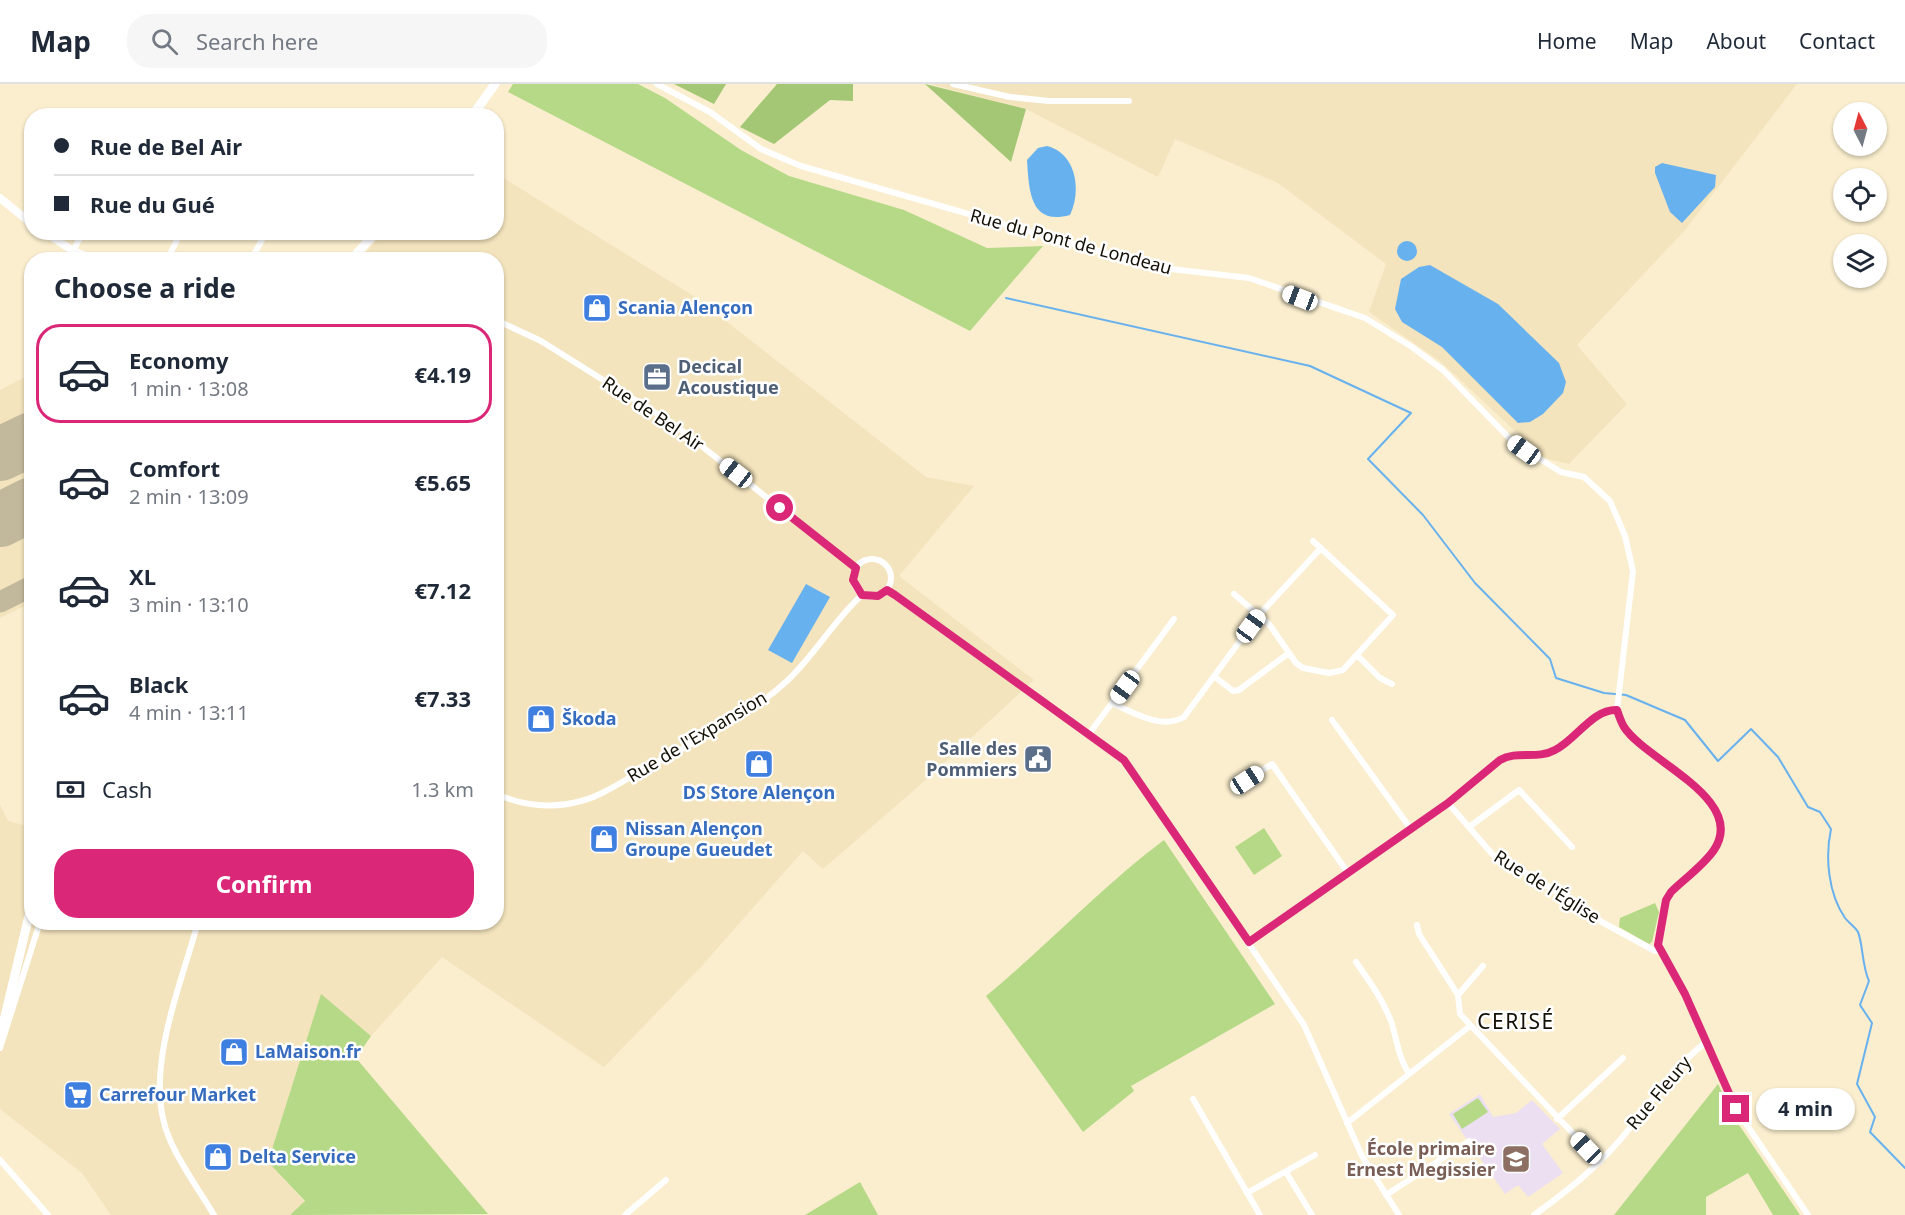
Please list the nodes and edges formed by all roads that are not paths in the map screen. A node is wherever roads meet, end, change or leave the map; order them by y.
1 (495, 84) edge
2 (657, 84) edge
3 (953, 84) edge
4 (1129, 101) dead end
5 (478, 108) edge
6 (0, 198) edge
7 (24, 218) edge
8 (57, 240) edge
9 (78, 240) edge
10 (369, 240) edge
11 (73, 251) joint
12 (358, 252) edge
13 (504, 324) edge
14 (1314, 541) dead end
15 (1321, 548) junction
16 (856, 568) junction
17 (887, 590) junction
18 (1234, 594) dead end
19 (862, 595) junction
20 (1259, 615) junction
21 (1174, 619) dead end
22 (1289, 653) junction
23 (1358, 656) junction
24 (1215, 677) junction
25 (1392, 684) dead end
26 (1113, 704) junction
27 (1617, 710) junction
28 (1332, 720) dead end
29 (1089, 734) junction
30 (1247, 780) dead end
31 (504, 797) edge
32 (1448, 803) junction
33 (1469, 827) junction
34 (1411, 829) junction
35 (1572, 847) dead end
36 (1348, 873) junction
37 (1417, 925) dead end
38 (26, 930) edge
39 (37, 930) edge
40 (196, 930) edge
41 (1249, 942) junction
42 (1661, 951) junction
43 (1356, 962) dead end
44 (1483, 966) dead end
45 (1458, 995) junction
46 (1470, 1026) junction
47 (0, 1037) edge
48 (1705, 1043) junction
49 (0, 1048) edge
50 (1623, 1058) dead end
51 (1409, 1074) junction
52 (1193, 1099) dead end
53 (1557, 1119) junction
54 (1347, 1123) junction
55 (1469, 1141) dead end
56 (1315, 1155) dead end
57 (1, 1162) edge
58 (1600, 1162) junction
59 (1286, 1172) junction
60 (666, 1180) dead end
61 (1247, 1193) junction
62 (1386, 1195) junction
63 (48, 1215) edge
64 (214, 1215) edge
65 (625, 1215) edge
66 (1260, 1215) edge
67 (1312, 1215) edge
68 (1399, 1215) edge
69 (1534, 1215) edge
70 (1808, 1215) edge

1 - 5 main road
2 - 27 street, Rue du Pont de Londeau
3 - 4 street
6 - 7 street
8 - 11 street
9 - 11 street
10 - 12 main road
13 - 16 street, Rue de Bel Air
14 - 15 street
15 - 20 street
15 - 23 street
16 - 17 street
16 - 19 street
17 - 19 street
17 - 29 street
18 - 20 street
19 - 31 street, Rue de l'Expansion
20 - 22 street
20 - 24 street
21 - 26 street
22 - 23 street
22 - 24 street
23 - 25 street
24 - 26 street
26 - 29 street
27 - 32 street
27 - 42 street
28 - 34 street
29 - 41 street
30 - 36 street
32 - 33 street, Rue de l'Église
32 - 34 street
33 - 35 street
33 - 42 street, Rue de l'Église
34 - 36 street
36 - 41 street
37 - 45 street
38 - 47 main road
39 - 49 street
40 - 64 street
41 - 54 street
42 - 48 street
43 - 51 street
44 - 45 street
45 - 46 street
46 - 51 street
46 - 53 street
48 - 58 street, Rue Fleury
48 - 70 street
50 - 53 street
51 - 54 street
52 - 61 street
53 - 58 street
54 - 62 street
55 - 62 street
56 - 59 street
57 - 63 street
58 - 69 street, Rue Fleury
59 - 61 street
59 - 67 street
60 - 65 street
61 - 66 street
62 - 68 street

